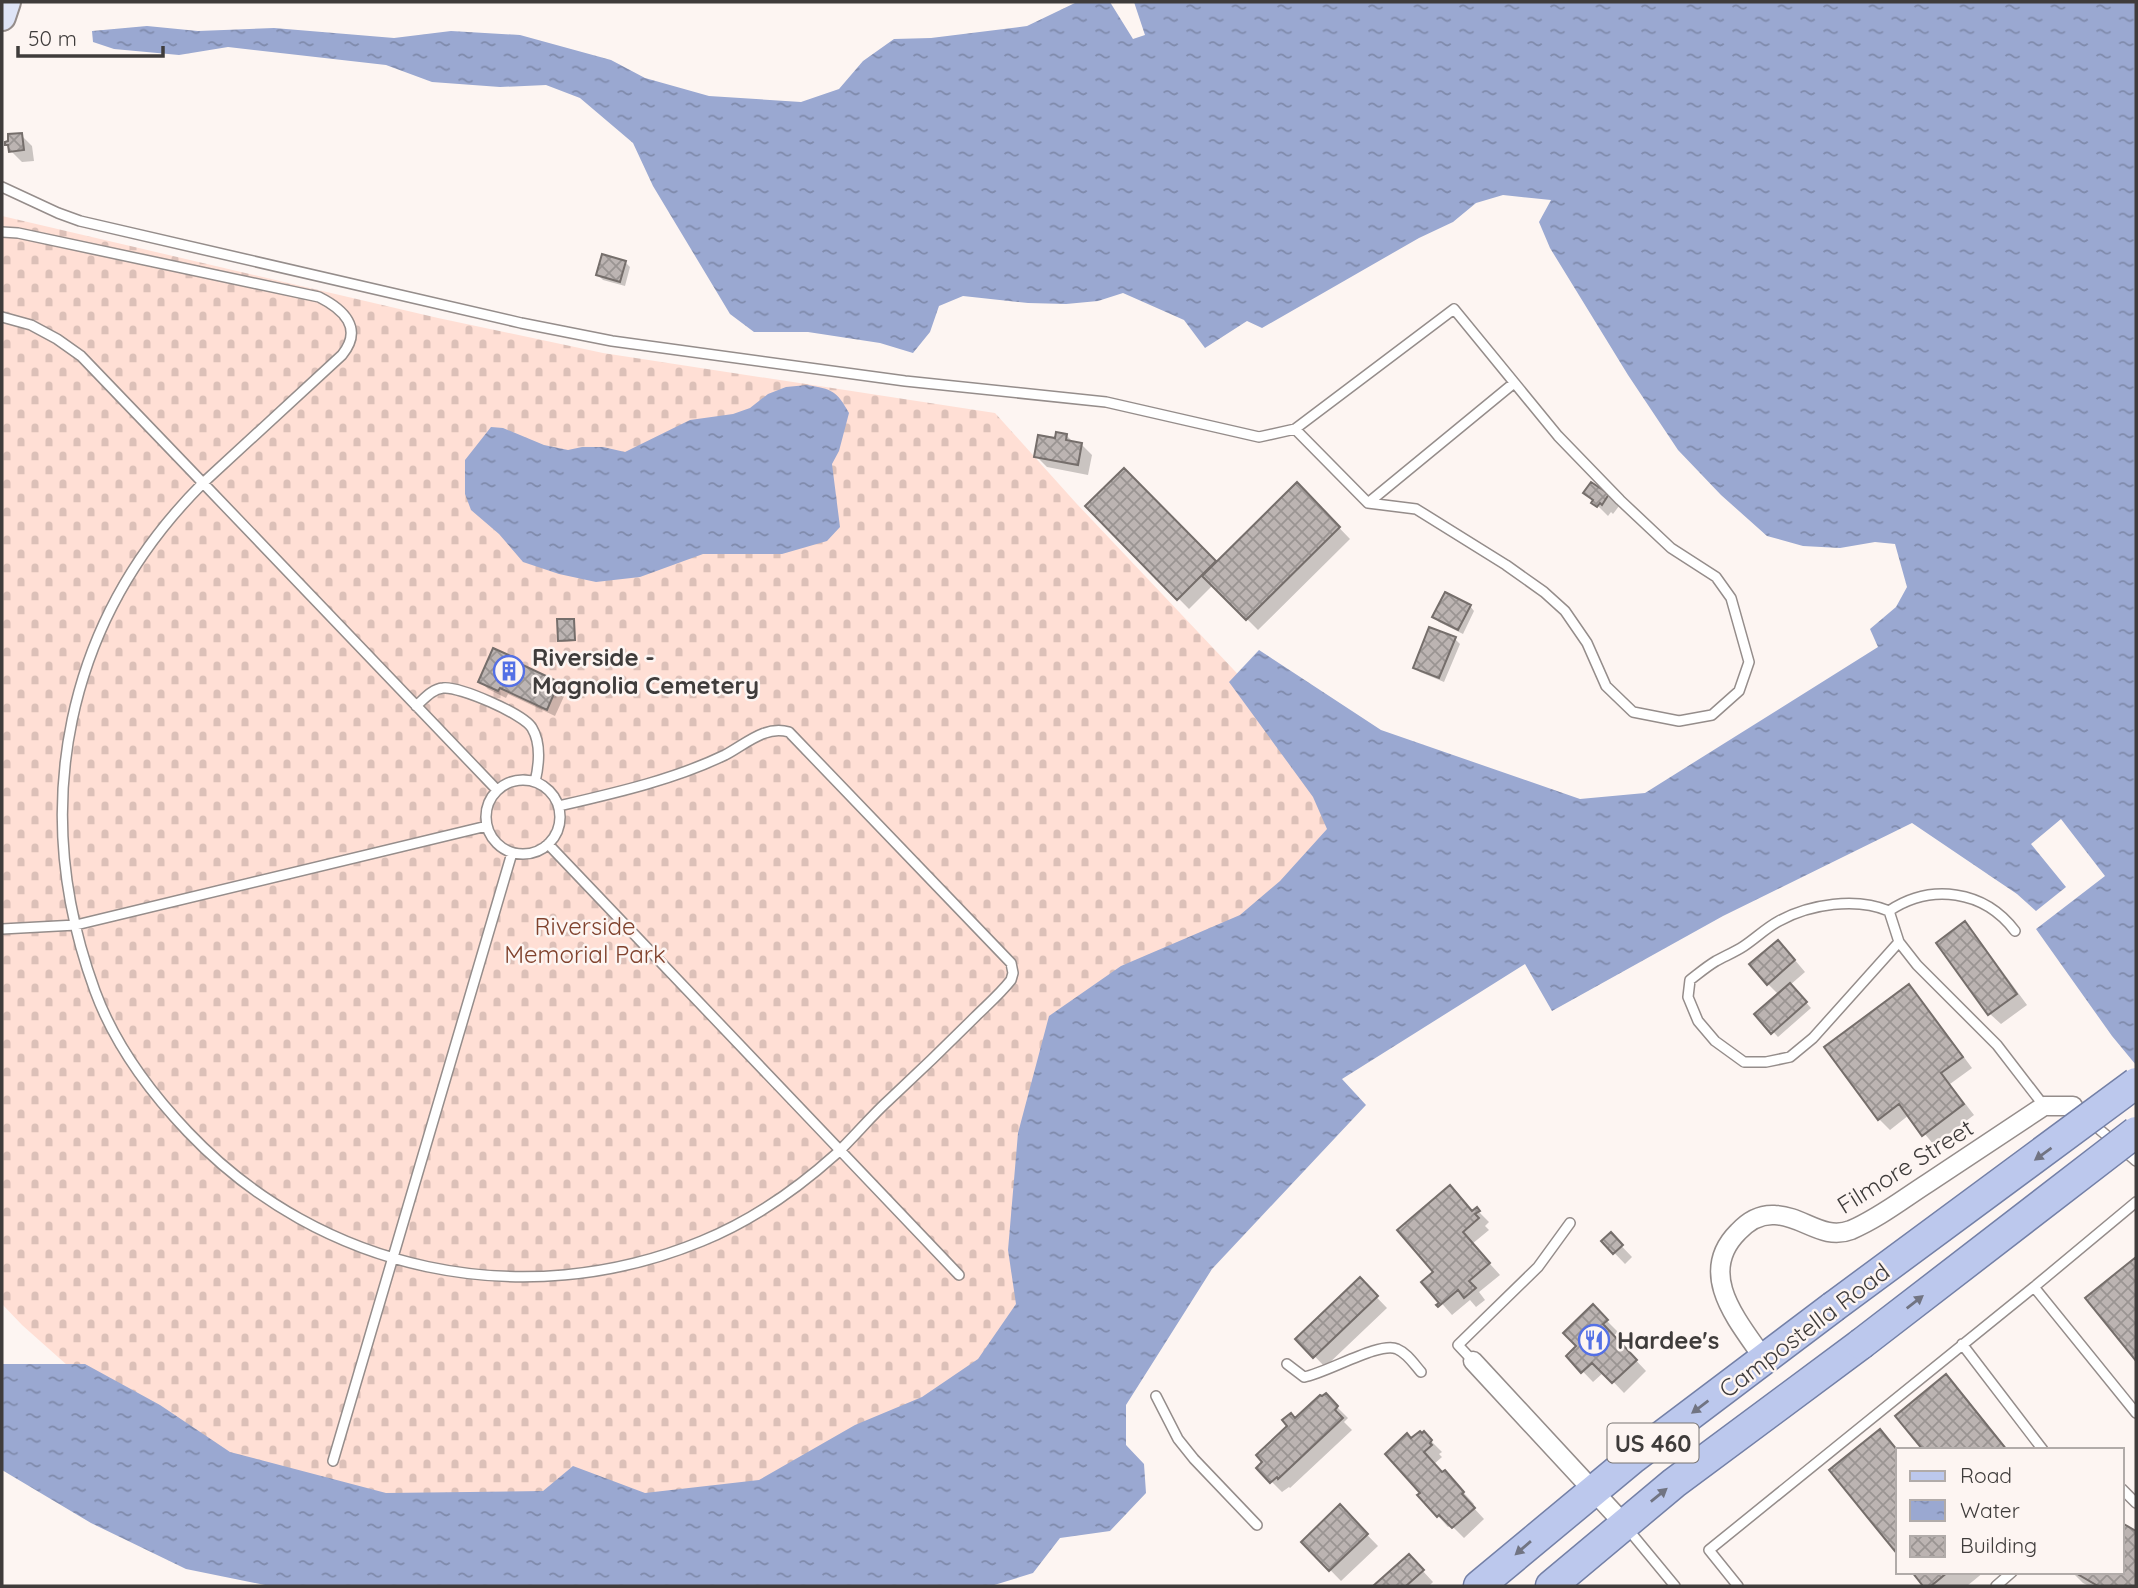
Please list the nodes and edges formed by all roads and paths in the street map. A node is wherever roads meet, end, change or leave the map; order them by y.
1 (7, 2) edge
2 (2, 17) edge
3 (2, 187) edge
4 (2, 232) edge
5 (2, 317) edge
6 (1514, 383) junction
7 (1295, 429) junction
8 (204, 483) junction
9 (1368, 503) junction
10 (416, 706) junction
11 (535, 782) junction
12 (496, 790) junction
13 (559, 806) junction
14 (487, 827) junction
15 (548, 844) junction
16 (512, 853) junction
17 (1889, 911) junction
18 (76, 925) junction
19 (2, 929) edge
20 (2015, 931) dead end
21 (1899, 942) junction
22 (2136, 1083) edge
23 (2044, 1106) junction
24 (2073, 1106) joint
25 (2136, 1132) edge
26 (841, 1150) junction
27 (2136, 1161) edge
28 (2136, 1202) edge
29 (1570, 1223) dead end
30 (393, 1259) junction
31 (959, 1276) dead end
32 (2034, 1287) junction
33 (1962, 1344) junction
34 (1763, 1359) junction
35 (1473, 1361) joint
36 (1287, 1364) dead end
37 (1421, 1372) dead end
38 (1156, 1396) dead end
39 (2136, 1413) edge
40 (2041, 1448) edge
41 (333, 1461) dead end
42 (1593, 1490) junction
43 (1624, 1524) junction
44 (1257, 1525) dead end
45 (2010, 1574) edge
46 (1479, 1586) edge
47 (1550, 1586) edge
48 (1675, 1586) edge
49 (1738, 1586) edge
50 (1996, 1586) edge

1 - 2 street
3 - 7 lane
4 - 8 lane
5 - 8 lane
6 - 7 lane
6 - 9 lane
6 - 9 lane
7 - 9 lane
8 - 10 lane
8 - 18 lane
10 - 11 lane
10 - 12 lane
11 - 12 lane
11 - 13 lane
12 - 14 lane
13 - 15 lane
13 - 26 lane
14 - 16 lane
14 - 18 lane
15 - 16 lane
15 - 26 lane
16 - 30 lane
17 - 20 lane
17 - 21 lane
17 - 21 lane
18 - 19 lane
18 - 30 lane
21 - 23 lane
22 -> 34 main road, Campostella Road / US 460, bridge
23 - 24 street
23 - 34 street, Filmore Street
24 - 27 lane
43 -> 25 main road, Campostella Road / US 460, bridge
26 - 30 lane
26 - 31 lane
28 - 32 lane
29 - 35 lane
30 - 41 lane
32 - 33 lane
32 - 39 lane
33 - 40 lane
33 - 49 lane
34 -> 42 main road, Campostella Road / US 460
35 - 42 street
36 - 37 lane
38 - 44 lane
42 - 43 street
42 -> 46 main road, Campostella Road / US 460
43 - 47 main road, Campostella Road / US 460
43 - 48 lane
45 - 50 lane

